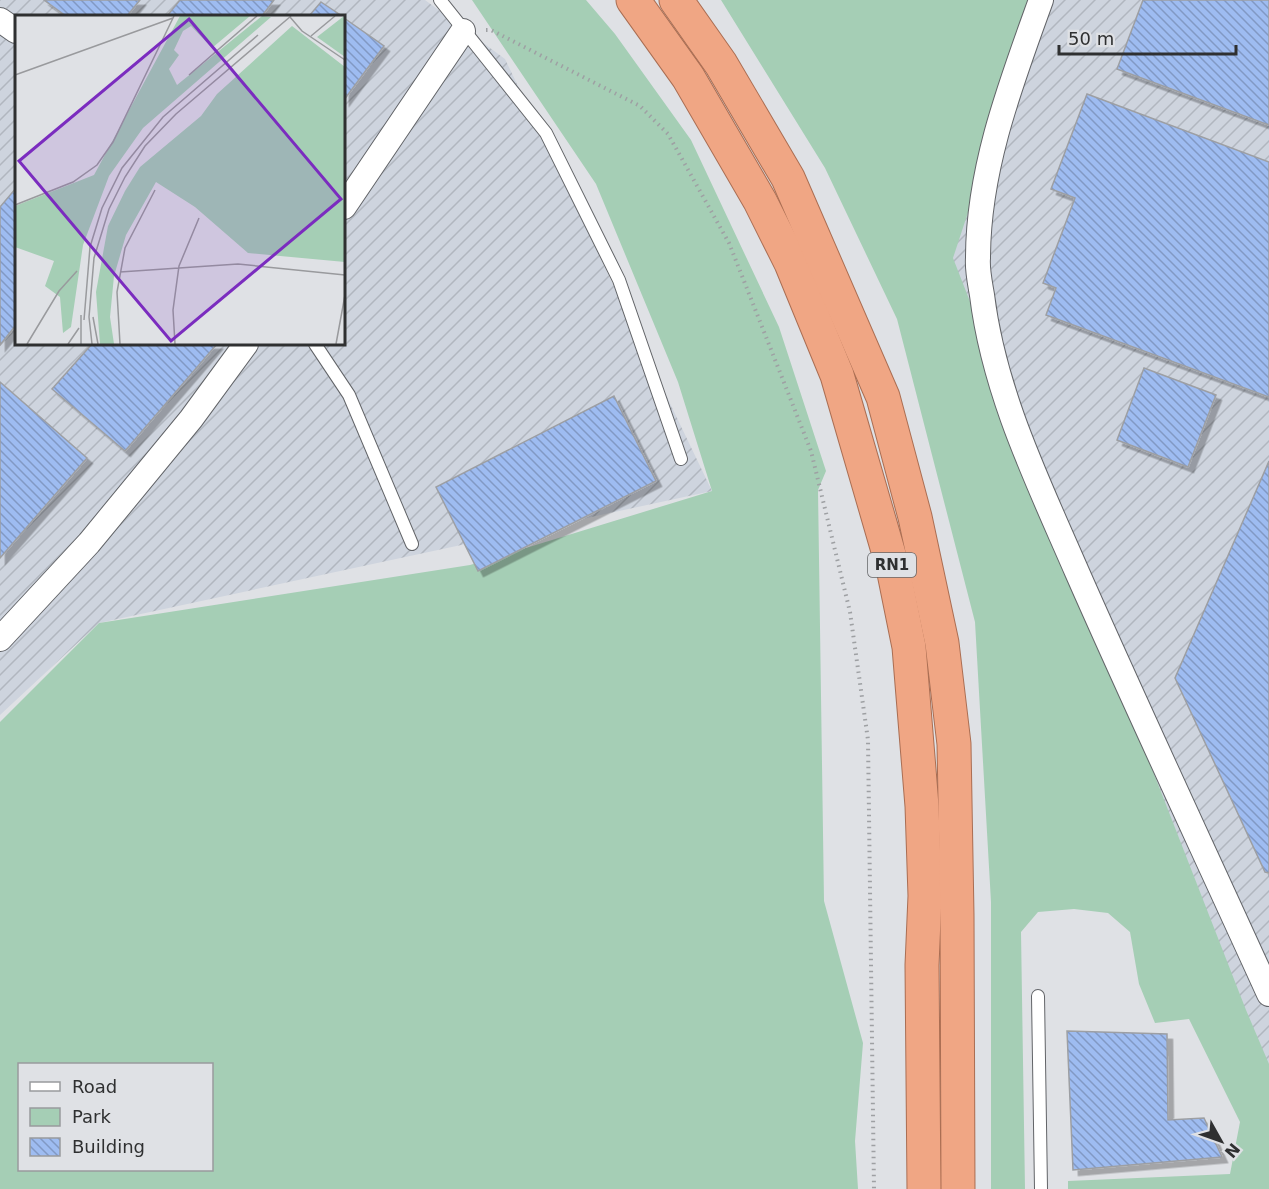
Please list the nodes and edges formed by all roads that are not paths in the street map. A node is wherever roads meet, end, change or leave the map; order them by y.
1 (440, 0) edge
2 (633, 0) edge
3 (676, 0) edge
4 (1041, 0) edge
5 (0, 20) edge
6 (15, 30) edge
7 (464, 31) junction
8 (345, 206) edge
9 (245, 345) edge
10 (316, 345) edge
11 (681, 459) dead end
12 (412, 544) dead end
13 (0, 639) edge
14 (1269, 994) edge
15 (1038, 996) dead end
16 (924, 1189) edge
17 (958, 1189) edge
18 (1041, 1189) edge

1 - 7 lane
2 - 16 highway, RN1
3 - 17 highway, RN1
4 - 14 street
5 - 6 street
7 - 8 street
7 - 11 lane
9 - 13 street
10 - 12 lane
15 - 18 lane

